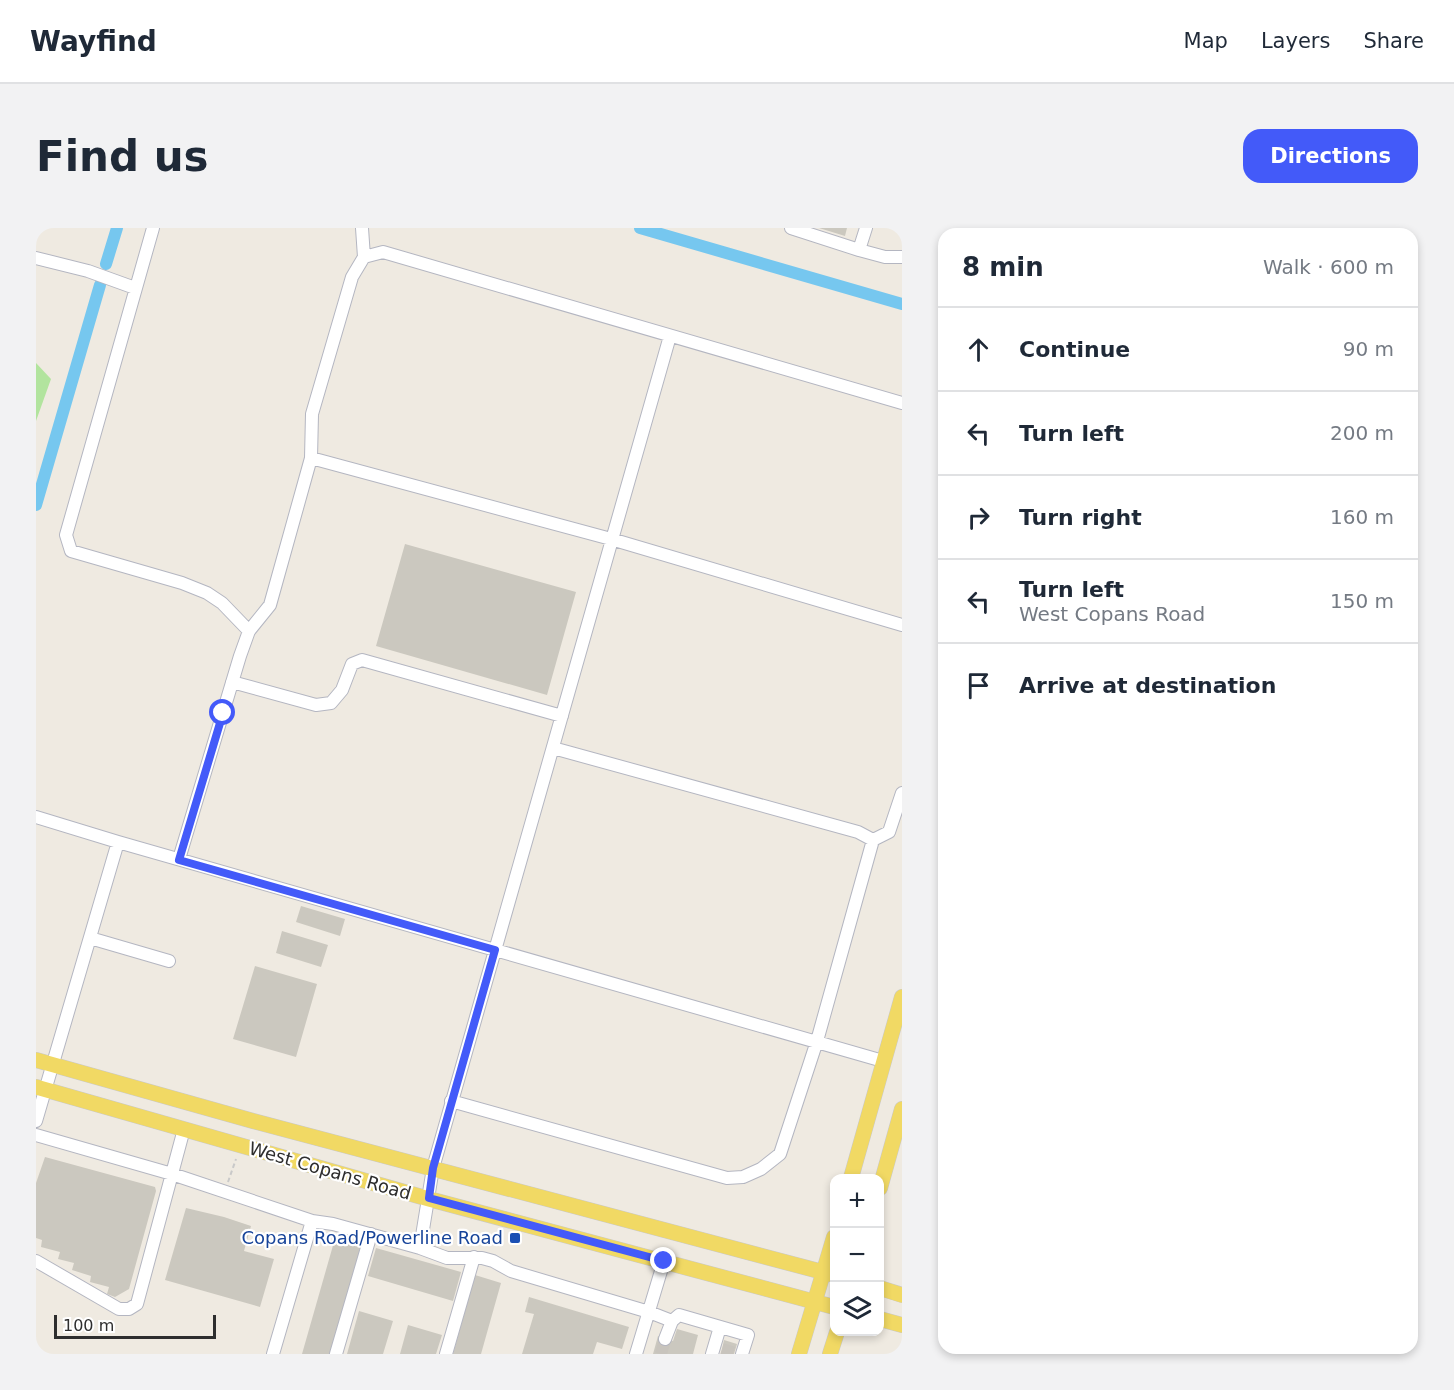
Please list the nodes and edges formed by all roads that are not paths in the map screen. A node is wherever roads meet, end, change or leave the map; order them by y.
1 (153, 228) edge
2 (362, 228) edge
3 (791, 228) edge
4 (866, 228) edge
5 (859, 250) junction
6 (364, 257) junction
7 (36, 258) edge
8 (902, 258) edge
9 (135, 288) junction
10 (670, 336) junction
11 (902, 403) edge
12 (311, 458) junction
13 (611, 539) junction
14 (902, 625) edge
15 (249, 631) junction
16 (232, 682) junction
17 (562, 717) junction
18 (553, 748) junction
19 (902, 794) edge
20 (36, 817) edge
21 (873, 840) junction
22 (118, 842) junction
23 (179, 860) junction
24 (90, 938) junction
25 (495, 950) junction
26 (169, 961) dead end
27 (902, 997) edge
28 (817, 1041) junction
29 (36, 1060) edge
30 (884, 1061) junction
31 (53, 1065) junction
32 (41, 1088) edge
33 (452, 1101) junction
34 (36, 1121) edge
35 (900, 1121) edge
36 (184, 1129) junction
37 (36, 1135) edge
38 (433, 1168) junction
39 (172, 1174) junction
40 (852, 1174) edge
41 (883, 1174) edge
42 (429, 1198) junction
43 (312, 1221) junction
44 (371, 1234) junction
45 (420, 1248) junction
46 (474, 1257) junction
47 (36, 1261) edge
48 (664, 1261) junction
49 (830, 1274) edge
50 (884, 1290) edge
51 (902, 1295) edge
52 (814, 1301) junction
53 (830, 1306) edge
54 (649, 1312) junction
55 (884, 1320) edge
56 (672, 1321) junction
57 (902, 1325) edge
58 (720, 1327) junction
59 (836, 1336) edge
60 (665, 1339) tunnel mouth
61 (727, 1352) edge
62 (273, 1354) edge
63 (336, 1354) edge
64 (446, 1354) edge
65 (636, 1354) edge
66 (799, 1354) edge
67 (831, 1354) edge

1 - 9 lane
2 - 6 lane
3 - 5 lane
4 - 5 lane
5 - 8 lane
6 - 10 lane
6 - 12 lane
7 - 9 lane
9 - 15 lane
10 - 11 lane
10 - 13 lane
12 - 13 lane
12 - 15 lane
13 - 14 lane
13 - 17 lane
15 - 16 lane
16 - 17 lane
16 - 23 lane
17 - 18 lane
18 - 21 lane
18 - 25 lane
19 - 21 lane
20 - 22 lane
21 - 28 lane
22 - 23 lane
22 - 24 lane
23 - 25 lane
24 - 26 lane
24 - 31 lane
25 - 28 lane
25 - 33 lane
27 - 30 main road
28 - 30 lane
28 - 33 lane
29 - 31 main road, West Copans Road
30 - 40 main road
31 - 32 lane
31 - 38 main road, West Copans Road
32 - 34 lane
32 - 36 main road, West Copans Road
33 - 38 lane
35 - 41 main road
36 - 39 lane
36 - 42 main road, West Copans Road
37 - 39 lane
38 - 42 lane
38 - 49 main road, West Copans Road
39 - 43 lane
39 - 47 lane
42 - 45 lane
42 - 48 main road, West Copans Road
43 - 44 lane
43 - 62 lane
44 - 45 lane
44 - 63 lane
45 - 46 lane
46 - 54 lane
46 - 64 lane
48 - 52 main road, West Copans Road
48 - 54 lane
49 - 52 main road
50 - 51 main road
52 - 53 main road, West Copans Road
52 - 66 main road
54 - 56 lane
54 - 65 lane
55 - 57 main road
56 - 58 lane
56 - 60 lane
58 - 61 lane
58 - 61 lane
59 - 67 main road

